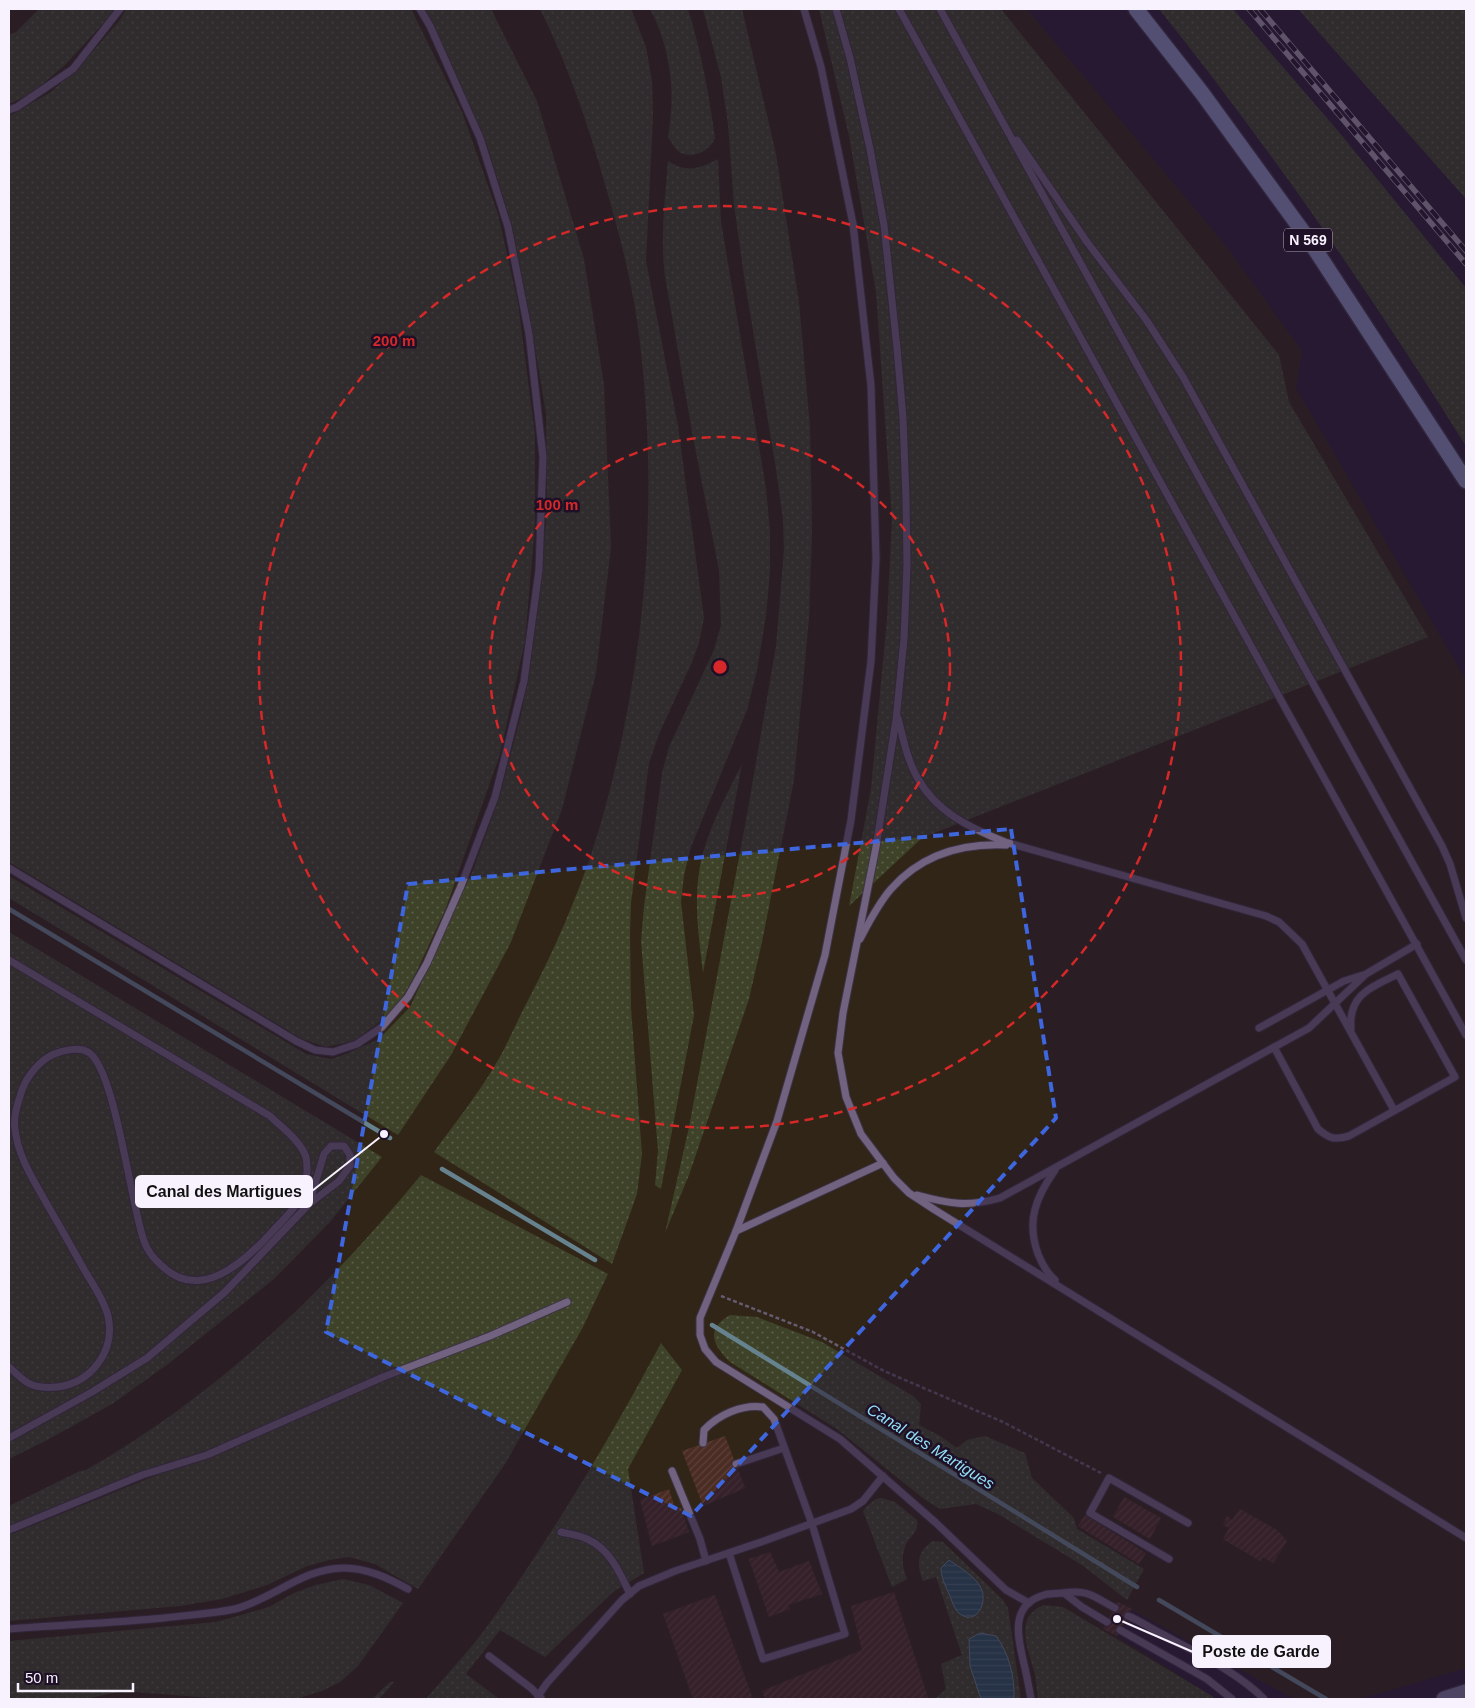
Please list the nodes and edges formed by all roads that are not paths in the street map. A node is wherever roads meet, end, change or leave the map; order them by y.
1 (120, 9) edge
2 (420, 9) edge
3 (804, 9) edge
4 (836, 9) edge
5 (899, 9) edge
6 (940, 9) edge
7 (1136, 9) edge
8 (9, 110) edge
9 (997, 111) junction
10 (1466, 481) edge
11 (897, 714) junction
12 (1014, 845) junction
13 (9, 868) edge
14 (1466, 918) edge
15 (857, 944) junction
16 (1416, 944) junction
17 (9, 960) edge
18 (1466, 960) edge
19 (1366, 974) junction
20 (1328, 990) junction
21 (1336, 1003) junction
22 (1259, 1028) dead end
23 (1351, 1031) junction
24 (1466, 1035) edge
25 (1274, 1048) junction
26 (1394, 1110) junction
27 (883, 1163) junction
28 (1057, 1168) junction
29 (909, 1193) junction
30 (309, 1204) junction
31 (736, 1231) junction
32 (1066, 1291) junction
33 (567, 1302) dead end
34 (9, 1367) edge
35 (9, 1438) edge
36 (703, 1443) dead end
37 (784, 1448) junction
38 (736, 1464) dead end
39 (672, 1471) dead end
40 (883, 1476) junction
41 (1188, 1523) dead end
42 (812, 1524) junction
43 (9, 1530) edge
44 (561, 1532) dead end
45 (1466, 1537) edge
46 (729, 1553) junction
47 (1169, 1559) dead end
48 (706, 1561) junction
49 (408, 1589) dead end
50 (1064, 1593) junction
51 (630, 1594) junction
52 (1029, 1603) junction
53 (1115, 1608) dead end
54 (1128, 1616) dead end
55 (1107, 1622) dead end
56 (9, 1629) edge
57 (1120, 1630) dead end
58 (489, 1656) dead end
59 (1466, 1692) edge
60 (540, 1698) edge
61 (1031, 1699) edge
62 (1232, 1699) edge
63 (1264, 1699) edge
64 (1444, 1699) edge

1 - 8 lane
2 - 13 lane
3 - 31 lane
4 - 11 lane
5 - 16 lane
6 - 9 lane
7 - 10 main road, N 569
9 - 14 lane
9 - 18 lane
11 - 12 lane
11 - 15 lane
12 - 15 lane
12 - 20 lane
15 - 27 lane
16 - 19 lane
16 - 24 lane
17 - 34 lane
19 - 20 lane
19 - 21 lane
20 - 21 lane
20 - 22 lane
21 - 23 lane
21 - 25 lane
23 - 26 lane
23 - 26 lane
25 - 26 lane
25 - 28 lane
27 - 29 lane
27 - 31 lane
28 - 29 lane
28 - 32 lane
29 - 32 lane
30 - 30 lane
30 - 35 lane
31 - 40 lane
32 - 45 lane
33 - 43 lane
36 - 37 lane
37 - 38 lane
37 - 42 lane
39 - 48 lane
40 - 42 lane
40 - 52 lane
41 - 47 lane
42 - 46 lane
42 - 46 lane
44 - 51 lane
46 - 48 lane
48 - 51 lane
49 - 56 lane
50 - 52 lane
50 - 53 lane
50 - 55 lane
51 - 60 lane
52 - 61 lane
54 - 63 lane
57 - 62 lane
58 - 60 lane
59 - 64 main road

